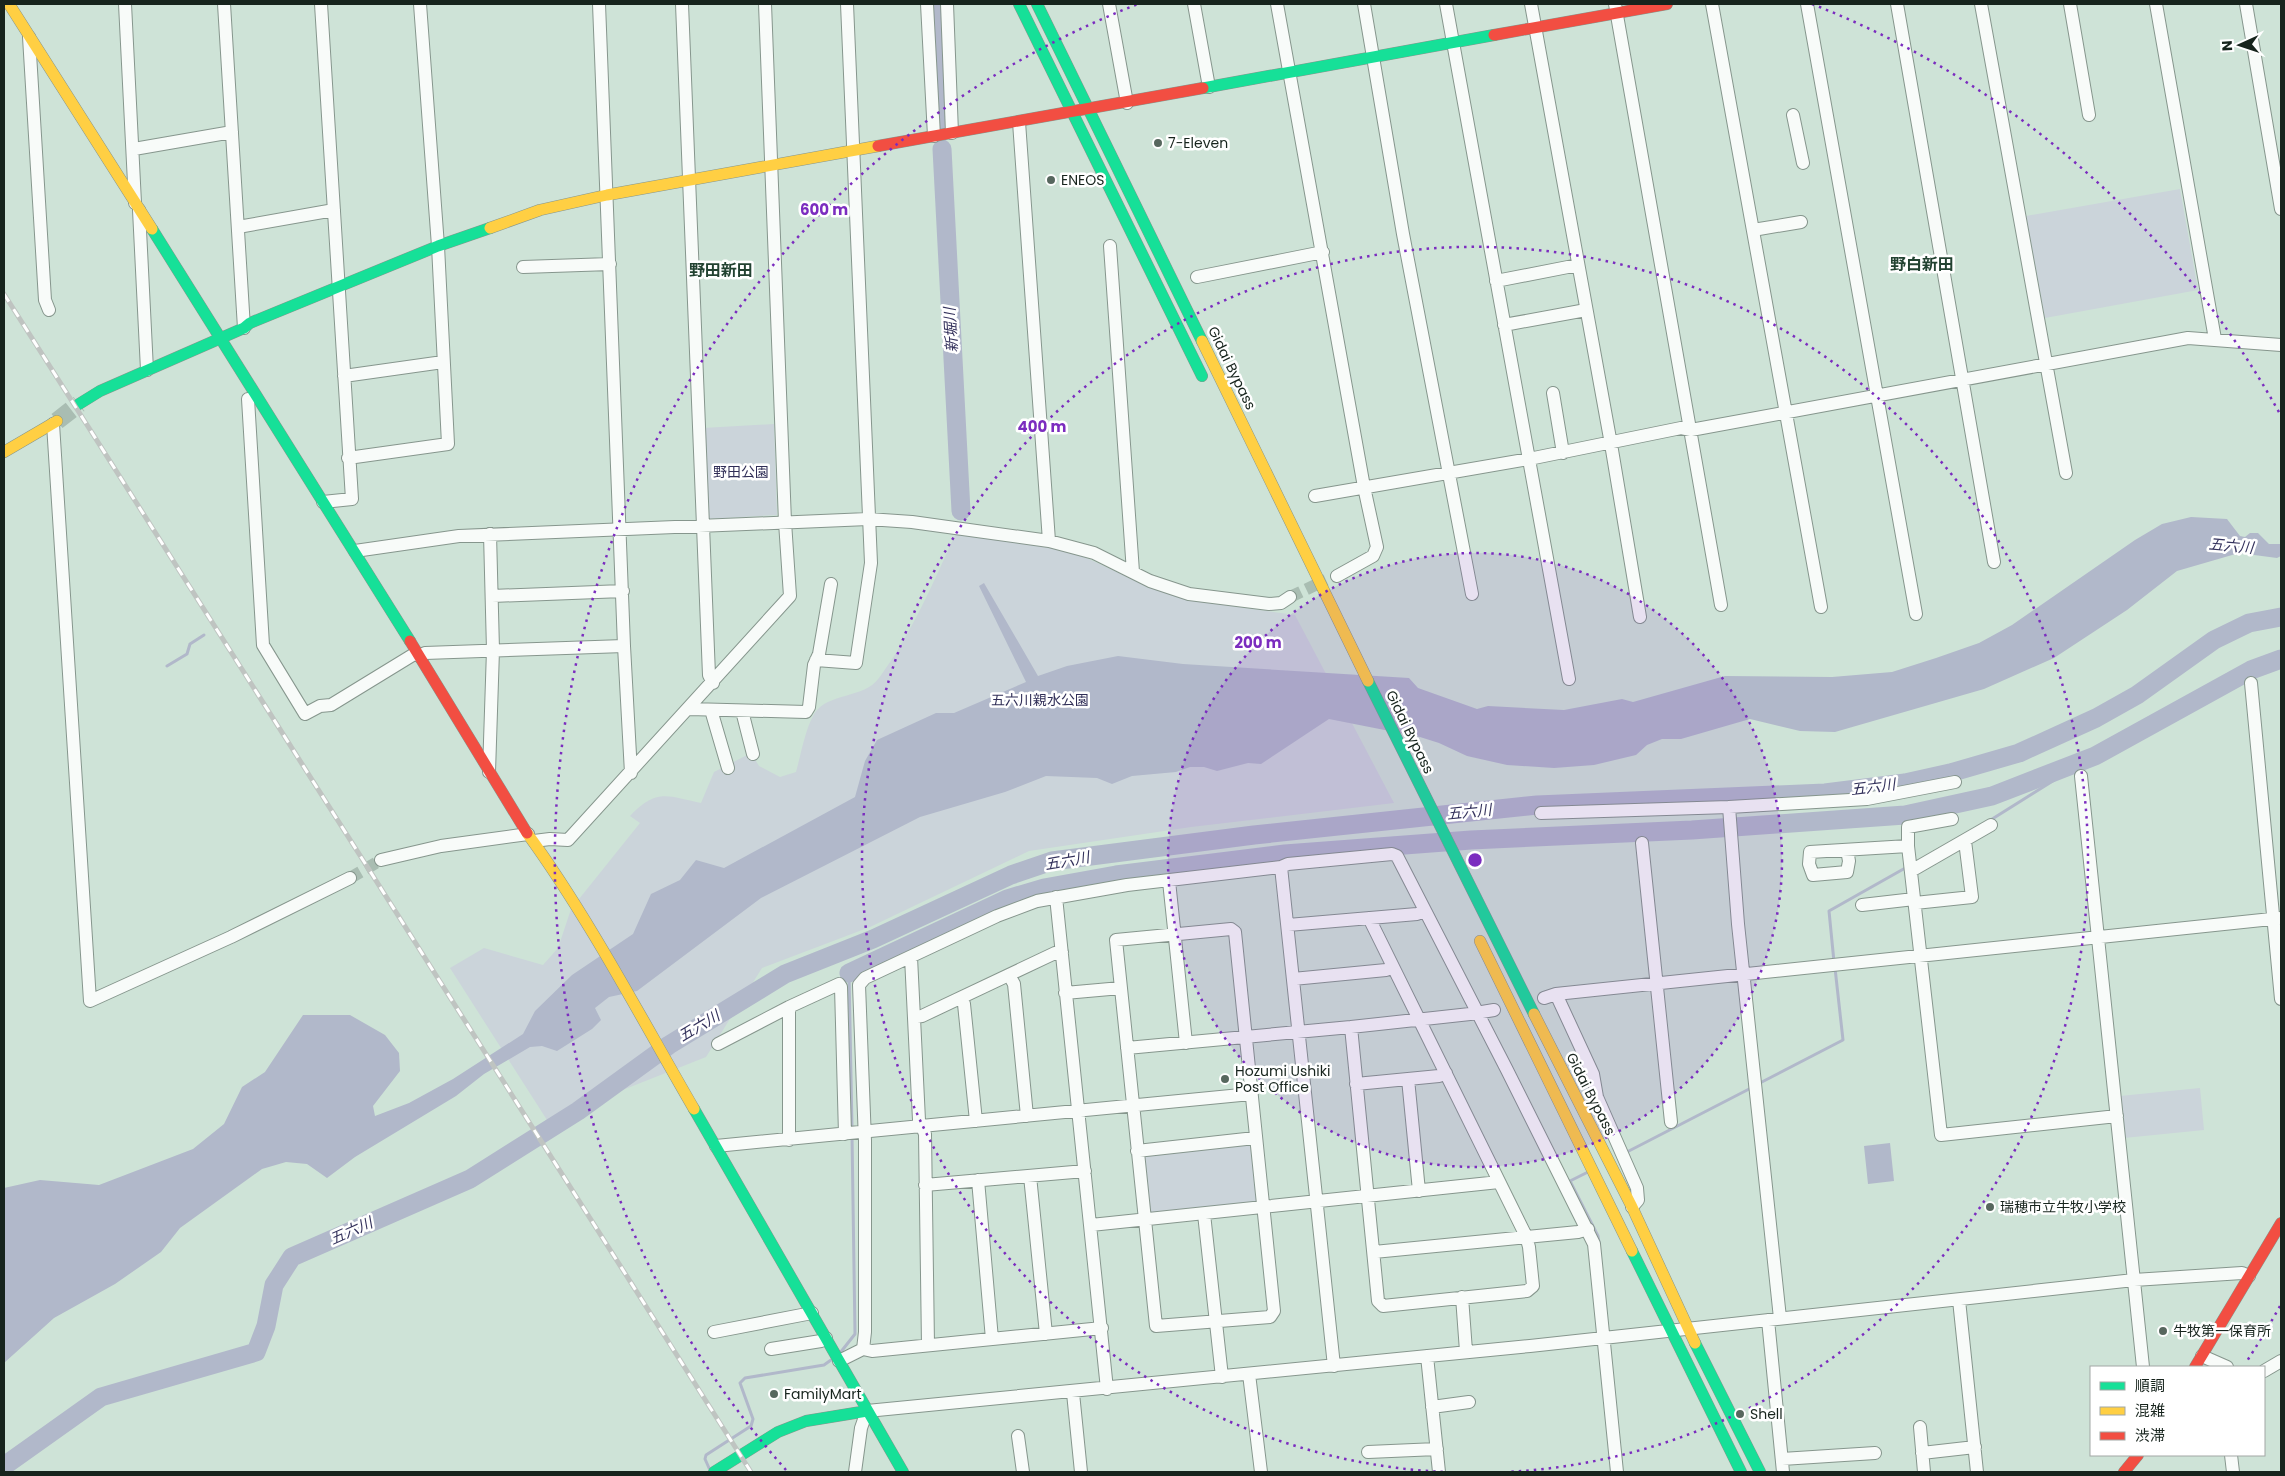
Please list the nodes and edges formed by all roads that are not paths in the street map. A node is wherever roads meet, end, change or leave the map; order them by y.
1 (9, 4) edge
2 (125, 4) edge
3 (224, 4) edge
4 (321, 4) edge
5 (420, 4) edge
6 (599, 4) edge
7 (682, 4) edge
8 (766, 4) edge
9 (847, 4) edge
10 (928, 4) edge
11 (947, 4) edge
12 (1019, 4) edge
13 (1037, 4) edge
14 (1109, 4) edge
15 (1194, 4) edge
16 (1277, 4) edge
17 (1364, 4) edge
18 (1446, 4) edge
19 (1531, 4) edge
20 (1667, 4) edge
21 (1712, 4) edge
22 (1807, 4) edge
23 (1897, 4) edge
24 (1981, 4) edge
25 (2070, 4) edge
26 (2156, 4) edge
27 (2246, 4) edge
28 (1616, 9) edge
29 (1535, 28) junction
30 (29, 34) junction
31 (1454, 42) junction
32 (1373, 56) junction
33 (1290, 71) junction
34 (1210, 87) junction
35 (1127, 103) junction
36 (1088, 108) junction
37 (1071, 111) junction
38 (1793, 115) dead end
39 (2089, 116) dead end
40 (1020, 122) junction
41 (232, 132) junction
42 (952, 134) junction
43 (934, 136) junction
44 (134, 149) junction
45 (852, 153) junction
46 (1803, 163) dead end
47 (771, 167) junction
48 (689, 181) junction
49 (607, 195) junction
50 (137, 207) junction
51 (2281, 209) edge
52 (334, 210) junction
53 (1801, 222) dead end
54 (238, 227) junction
55 (1753, 230) junction
56 (438, 246) junction
57 (1110, 246) dead end
58 (1323, 252) junction
59 (610, 264) junction
60 (1578, 265) junction
61 (523, 267) dead end
62 (1197, 277) dead end
63 (1496, 281) junction
64 (339, 286) junction
65 (49, 310) dead end
66 (1586, 310) junction
67 (1504, 324) junction
68 (244, 328) junction
69 (220, 338) junction
70 (2215, 339) junction
71 (2281, 345) edge
72 (443, 362) junction
73 (2047, 365) junction
74 (147, 370) junction
75 (344, 376) junction
76 (1963, 381) junction
77 (1208, 388) dead end
78 (1553, 393) dead end
79 (1877, 396) junction
80 (248, 399) dead end
81 (79, 404) tunnel mouth
82 (1786, 413) junction
83 (55, 423) joint
84 (1691, 430) junction
85 (1611, 444) junction
86 (4, 452) edge
87 (1563, 453) junction
88 (348, 458) junction
89 (1529, 459) junction
90 (1447, 473) junction
91 (2066, 473) dead end
92 (1364, 487) junction
93 (1315, 496) dead end
94 (323, 502) junction
95 (868, 519) junction
96 (785, 522) junction
97 (703, 525) junction
98 (620, 528) junction
99 (490, 534) junction
100 (1049, 542) junction
101 (355, 551) junction
102 (1994, 562) dead end
103 (1132, 572) junction
104 (1337, 576) tunnel mouth
105 (831, 584) dead end
106 (622, 591) junction
107 (1472, 594) dead end
108 (492, 596) junction
109 (1290, 597) tunnel mouth
110 (1721, 605) dead end
111 (1821, 608) dead end
112 (1916, 614) dead end
113 (1640, 617) dead end
114 (624, 646) junction
115 (493, 650) junction
116 (418, 654) junction
117 (816, 660) junction
118 (1569, 679) dead end
119 (712, 683) junction
120 (2251, 683) dead end
121 (689, 709) junction
122 (711, 710) junction
123 (742, 711) junction
124 (753, 754) dead end
125 (728, 768) dead end
126 (489, 772) junction
127 (631, 773) junction
128 (2080, 776) dead end
129 (1955, 782) dead end
130 (1729, 807) junction
131 (1541, 813) dead end
132 (1952, 819) dead end
133 (1991, 825) dead end
134 (531, 838) junction
135 (1965, 842) junction
136 (1642, 843) dead end
137 (1847, 850) dead end
138 (381, 860) tunnel mouth
139 (1910, 860) junction
140 (1281, 867) junction
141 (350, 878) tunnel mouth
142 (1169, 880) junction
143 (1056, 897) junction
144 (1915, 901) junction
145 (1862, 905) dead end
146 (1425, 911) junction
147 (1369, 918) junction
148 (2277, 918) edge
149 (1288, 925) junction
150 (1473, 927) dead end
151 (1175, 935) junction
152 (2099, 937) junction
153 (1062, 952) junction
154 (1922, 956) junction
155 (912, 957) junction
156 (1393, 967) junction
157 (1009, 975) junction
158 (1743, 975) junction
159 (1293, 979) junction
160 (1657, 984) junction
161 (1121, 988) junction
162 (1066, 993) junction
163 (961, 998) junction
164 (2281, 999) edge
165 (789, 1007) junction
166 (1494, 1010) dead end
167 (1477, 1013) junction
168 (915, 1017) junction
169 (1420, 1020) junction
170 (1350, 1027) junction
171 (1298, 1032) junction
172 (1245, 1037) junction
173 (1186, 1043) junction
174 (718, 1044) dead end
175 (1127, 1048) junction
176 (1446, 1073) junction
177 (1408, 1079) junction
178 (1356, 1084) junction
179 (1251, 1094) junction
180 (1133, 1106) junction
181 (1078, 1111) junction
182 (1027, 1116) junction
183 (2117, 1116) junction
184 (976, 1121) junction
185 (1671, 1122) dead end
186 (922, 1127) junction
187 (865, 1133) junction
188 (846, 1134) junction
189 (1255, 1138) junction
190 (789, 1140) junction
191 (716, 1146) junction
192 (1137, 1152) junction
193 (1085, 1171) junction
194 (1030, 1176) junction
195 (978, 1180) junction
196 (1499, 1182) junction
197 (926, 1185) junction
198 (1419, 1191) junction
199 (1368, 1197) junction
200 (1317, 1202) junction
201 (1632, 1207) junction
202 (1263, 1208) junction
203 (1204, 1214) junction
204 (1145, 1220) junction
205 (2281, 1223) edge
206 (1091, 1225) junction
207 (1588, 1229) junction
208 (1526, 1236) junction
209 (1374, 1252) junction
210 (2250, 1276) junction
211 (2134, 1280) junction
212 (1462, 1298) junction
213 (1959, 1300) junction
214 (812, 1313) junction
215 (1774, 1319) junction
216 (1215, 1322) junction
217 (1102, 1328) junction
218 (1688, 1328) junction
219 (1670, 1330) junction
220 (714, 1332) dead end
221 (1046, 1334) junction
222 (826, 1338) junction
223 (1603, 1338) junction
224 (992, 1339) junction
225 (928, 1345) junction
226 (771, 1349) dead end
227 (862, 1349) junction
228 (1466, 1351) junction
229 (1427, 1356) junction
230 (2202, 1356) junction
231 (839, 1361) junction
232 (2281, 1361) edge
233 (1334, 1366) junction
234 (2143, 1366) edge
235 (2196, 1366) edge
236 (2225, 1366) edge
237 (2265, 1370) edge
238 (1249, 1374) junction
239 (1222, 1377) junction
240 (1107, 1389) junction
241 (1073, 1393) junction
242 (1469, 1402) dead end
243 (1432, 1407) junction
244 (867, 1411) junction
245 (1920, 1427) dead end
246 (1018, 1436) dead end
247 (1975, 1448) junction
248 (1437, 1449) junction
249 (1368, 1452) dead end
250 (1922, 1453) junction
251 (1872, 1455) dead end
252 (2137, 1456) edge
253 (1782, 1459) junction
254 (716, 1472) edge
255 (855, 1472) edge
256 (903, 1472) edge
257 (1023, 1472) edge
258 (1081, 1472) edge
259 (1261, 1472) edge
260 (1439, 1472) edge
261 (1617, 1472) edge
262 (1741, 1472) edge
263 (1760, 1472) edge
264 (1783, 1472) edge
265 (1924, 1472) edge
266 (1978, 1472) edge
267 (2124, 1472) edge

1 - 30 main road
2 - 44 street
3 - 41 street
4 - 52 street
5 - 56 street
6 - 49 street
7 - 48 street
8 - 47 street
9 - 45 street
10 - 43 street
11 - 42 street
12 - 37 main road
13 - 36 main road, Gidai Bypass
14 - 35 street
15 - 34 street
16 - 33 street
17 - 32 street
18 - 31 street
19 - 29 street
20 - 28 main road
21 - 55 street
22 - 79 street
23 - 76 street
24 - 73 street
25 - 39 street
26 - 70 street
27 - 51 street
28 - 29 main road
28 - 84 street
29 - 31 main road
29 - 60 street
30 - 50 main road
30 - 65 street
31 - 32 main road
31 - 63 street
32 - 33 main road
32 - 90 street
33 - 34 main road
33 - 58 street
34 - 35 main road
35 - 36 main road
36 - 37 main road
36 - 201 main road, Gidai Bypass
37 - 40 main road
37 - 77 main road
38 - 46 street
40 - 42 main road
40 - 100 street
41 - 44 street
41 - 54 street
42 - 43 main road
43 - 45 main road
44 - 50 street
45 - 47 main road
45 - 95 street
47 - 48 main road
47 - 96 street
48 - 49 main road
48 - 97 street
49 - 56 main road
49 - 59 street
50 - 69 main road
50 - 74 street
52 - 54 street
52 - 64 street
53 - 55 street
54 - 68 street
55 - 82 street
56 - 64 main road
56 - 72 street
57 - 103 street
58 - 62 street
58 - 92 street
59 - 61 street
59 - 98 street
60 - 63 street
60 - 66 street
63 - 67 street
64 - 68 main road
64 - 75 street
66 - 67 street
66 - 85 street
67 - 89 street
68 - 69 main road
69 - 74 main road
69 - 94 main road
70 - 71 street
70 - 73 street
72 - 75 street
72 - 88 street
73 - 76 street
73 - 91 street
74 - 81 main road
75 - 88 street
76 - 79 street
76 - 102 street
78 - 87 street
79 - 82 street
79 - 112 street
80 - 116 street
82 - 84 street
82 - 111 street
83 - 86 main road
83 - 141 street
84 - 85 street
84 - 110 street
85 - 87 street
85 - 113 street
87 - 89 street
88 - 94 street
89 - 90 street
89 - 118 street
90 - 92 street
90 - 107 street
92 - 93 street
92 - 104 street
94 - 101 main road
95 - 96 street
95 - 100 street
95 - 117 street
96 - 97 street
96 - 119 street
97 - 98 street
97 - 119 street
98 - 99 street
98 - 106 street
99 - 101 street
99 - 108 street
100 - 103 street
101 - 116 main road
103 - 109 street
105 - 117 street
106 - 108 street
106 - 114 street
108 - 115 street
114 - 115 street
114 - 127 street
115 - 116 street
115 - 126 street
116 - 126 main road
117 - 123 street
119 - 121 street
120 - 148 street
121 - 122 street
121 - 127 street
122 - 123 street
122 - 125 street
123 - 124 street
126 - 134 main road
127 - 134 street
128 - 152 street
129 - 130 street
130 - 131 street
130 - 158 street
132 - 139 street
133 - 135 street
134 - 138 street
134 - 191 main road
135 - 139 street
135 - 144 street
136 - 160 street
137 - 139 street
139 - 144 street
140 - 142 street
140 - 146 street
140 - 149 street
142 - 143 street
142 - 151 street
143 - 153 street
143 - 155 street
144 - 145 street
144 - 154 street
146 - 147 street
146 - 167 street
147 - 149 street
147 - 156 street
148 - 152 street
148 - 164 street
149 - 159 street
150 - 219 main road
151 - 161 street
151 - 172 street
151 - 173 street
152 - 154 street
152 - 183 street
153 - 157 street
153 - 162 street
154 - 158 street
154 - 183 street
155 - 168 street
155 - 187 street
156 - 159 street
156 - 169 street
157 - 163 street
157 - 182 street
158 - 160 street
158 - 215 street
159 - 171 street
160 - 185 street
160 - 201 street
161 - 162 street
161 - 175 street
162 - 181 street
163 - 168 street
163 - 184 street
165 - 174 street
165 - 188 street
165 - 190 street
166 - 167 street
167 - 169 street
167 - 207 street
168 - 186 street
169 - 170 street
169 - 176 street
170 - 171 street
170 - 178 street
171 - 172 street
171 - 200 street
172 - 173 street
172 - 179 street
173 - 175 street
175 - 180 street
176 - 177 street
176 - 196 street
177 - 178 street
177 - 198 street
178 - 199 street
179 - 180 street
179 - 189 street
180 - 181 street
180 - 192 street
181 - 182 street
181 - 193 street
182 - 184 street
183 - 211 street
184 - 186 street
186 - 187 street
186 - 197 street
187 - 188 street
187 - 227 street
188 - 190 street
189 - 192 street
189 - 202 street
190 - 191 street
191 - 214 main road
192 - 204 street
193 - 194 street
193 - 206 street
194 - 195 street
194 - 221 street
195 - 197 street
195 - 224 street
196 - 198 street
196 - 208 street
197 - 225 street
198 - 199 street
199 - 200 street
199 - 209 street
200 - 202 street
200 - 233 street
201 - 218 main road, Gidai Bypass
202 - 203 street
202 - 216 street
203 - 204 street
203 - 216 street
204 - 206 street
204 - 216 street
205 - 210 main road
206 - 217 street
207 - 208 street
207 - 223 street
208 - 209 street
208 - 212 street
209 - 212 street
210 - 211 street
210 - 230 main road
211 - 213 street
211 - 234 street
212 - 228 street
213 - 215 street
213 - 247 street
214 - 220 street
214 - 222 main road
215 - 218 street
215 - 253 street
216 - 239 street
217 - 221 street
217 - 240 street
218 - 219 street
218 - 263 main road, Gidai Bypass
219 - 223 street
219 - 262 main road
221 - 224 street
222 - 226 street
222 - 231 main road
223 - 228 street
223 - 261 street
224 - 225 street
225 - 227 street
227 - 231 street
228 - 229 street
229 - 233 street
229 - 243 street
230 - 235 main road
230 - 236 street
231 - 244 main road
232 - 237 street
233 - 238 street
238 - 239 street
238 - 259 street
239 - 240 street
240 - 241 street
241 - 244 street
241 - 258 street
242 - 243 street
243 - 248 street
244 - 254 main road
244 - 255 street
244 - 256 main road
245 - 250 street
246 - 257 street
247 - 250 street
247 - 266 street
248 - 249 street
248 - 260 street
250 - 265 street
251 - 253 street
252 - 267 main road
253 - 264 street

